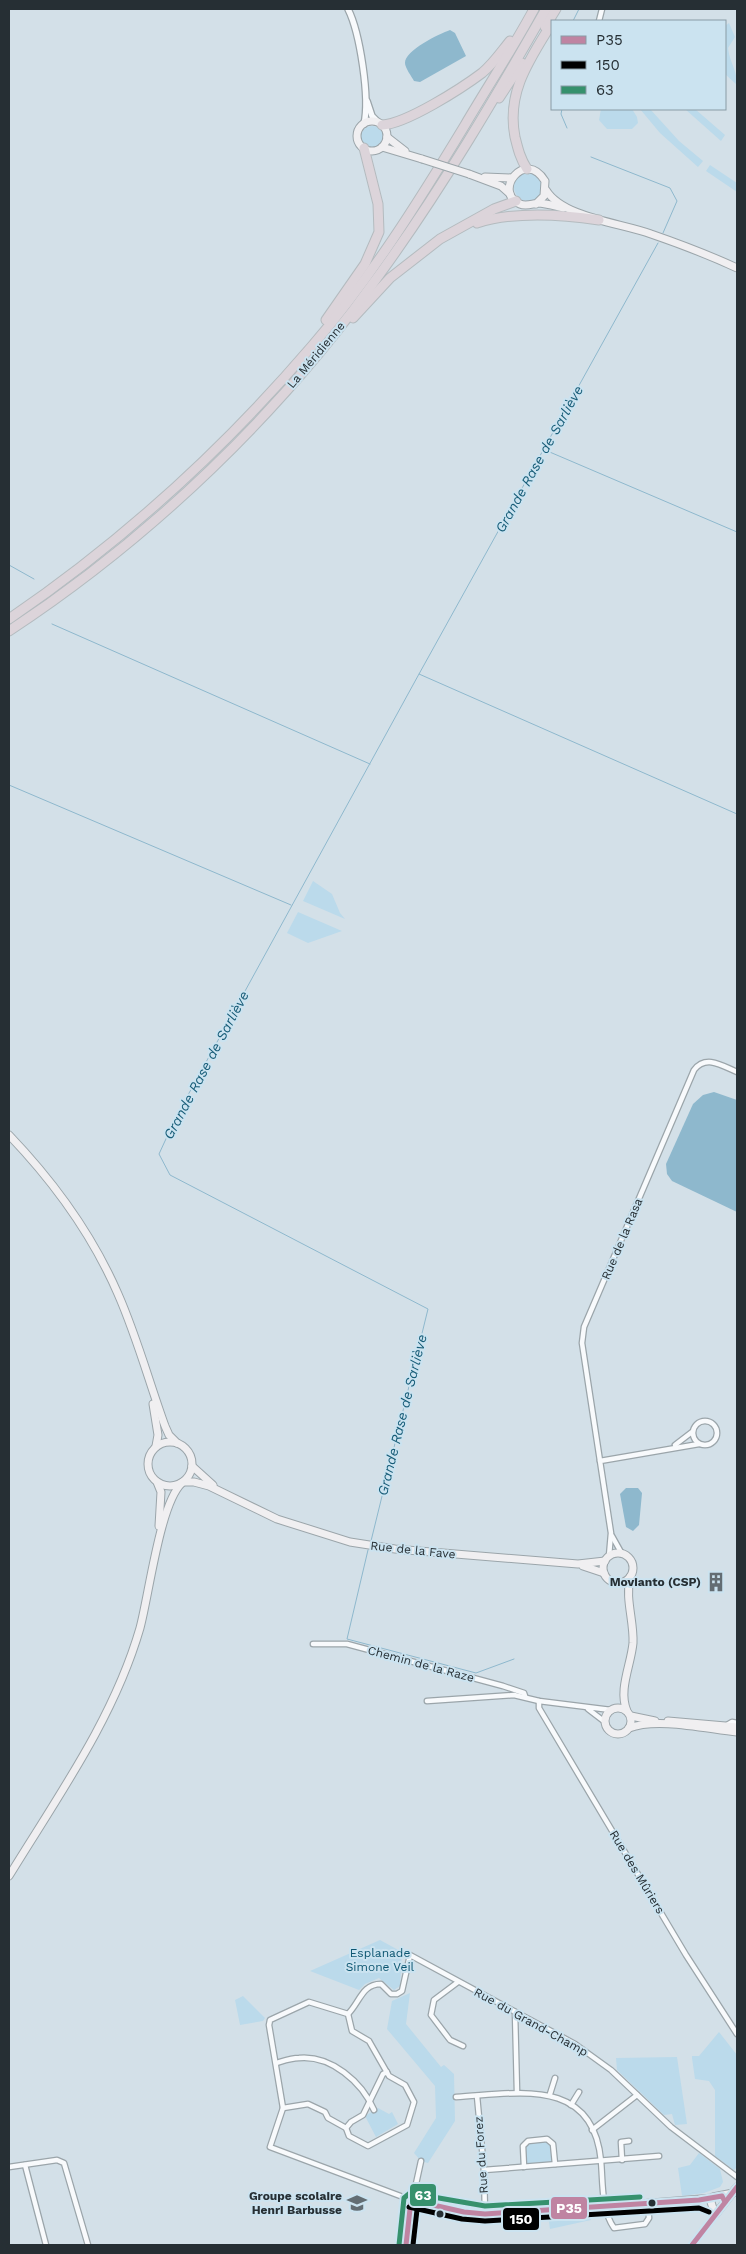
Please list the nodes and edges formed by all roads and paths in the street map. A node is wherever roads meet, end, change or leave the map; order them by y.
1 (348, 9) edge
2 (546, 9) edge
3 (556, 9) edge
4 (561, 9) edge
5 (532, 12) edge
6 (554, 20) edge
7 (551, 25) edge
8 (366, 99) junction
9 (479, 121) junction
10 (364, 124) junction
11 (380, 124) junction
12 (387, 137) junction
13 (382, 147) junction
14 (364, 148) junction
15 (409, 154) junction
16 (526, 169) junction
17 (469, 174) junction
18 (512, 178) junction
19 (546, 190) junction
20 (513, 198) junction
21 (536, 204) junction
22 (570, 209) junction
23 (598, 220) junction
24 (440, 239) junction
25 (737, 268) edge
26 (326, 344) junction
27 (285, 377) junction
28 (9, 619) edge
29 (9, 632) edge
30 (737, 1072) edge
31 (9, 1135) edge
32 (146, 1374) junction
33 (692, 1432) junction
34 (178, 1443) junction
35 (699, 1444) junction
36 (156, 1446) junction
37 (670, 1448) junction
38 (600, 1462) junction
39 (192, 1466) junction
40 (157, 1482) junction
41 (183, 1482) junction
42 (255, 1509) junction
43 (611, 1532) junction
44 (158, 1543) junction
45 (622, 1554) junction
46 (607, 1558) junction
47 (578, 1564) junction
48 (604, 1573) junction
49 (630, 1577) junction
50 (616, 1583) junction
51 (630, 1610) junction
52 (313, 1644) dead end
53 (627, 1676) junction
54 (525, 1696) junction
55 (427, 1701) dead end
56 (538, 1701) junction
57 (584, 1707) junction
58 (612, 1709) junction
59 (629, 1713) junction
60 (605, 1722) junction
61 (737, 1723) edge
62 (727, 1725) junction
63 (686, 1727) junction
64 (737, 1727) edge
65 (629, 1728) junction
66 (737, 1732) edge
67 (9, 1876) edge
68 (458, 1982) junction
69 (515, 2012) junction
70 (348, 2014) junction
71 (737, 2034) edge
72 (463, 2046) dead end
73 (276, 2063) junction
74 (387, 2072) junction
75 (555, 2078) dead end
76 (516, 2092) junction
77 (580, 2092) dead end
78 (550, 2094) junction
79 (637, 2095) junction
80 (477, 2096) junction
81 (456, 2097) dead end
82 (369, 2100) junction
83 (571, 2105) junction
84 (283, 2108) junction
85 (374, 2110) dead end
86 (346, 2128) junction
87 (592, 2130) junction
88 (629, 2141) dead end
89 (659, 2156) dead end
90 (622, 2160) junction
91 (421, 2161) dead end
92 (601, 2162) junction
93 (555, 2164) junction
94 (25, 2165) junction
95 (9, 2167) edge
96 (524, 2167) junction
97 (484, 2170) junction
98 (737, 2177) edge
99 (735, 2190) edge
100 (411, 2200) junction
101 (648, 2203) junction
102 (717, 2204) junction
103 (605, 2206) junction
104 (485, 2214) junction
105 (46, 2245) edge
106 (88, 2245) edge
107 (406, 2245) edge
108 (692, 2245) edge

1 - 8 street
2 - 9 highway, La Méridienne
3 - 9 highway
4 - 6 highway
5 - 11 highway
5 - 27 highway, La Méridienne
7 - 16 highway
8 - 10 street
8 - 11 street
9 - 26 highway, La Méridienne
10 - 11 main road
10 - 14 main road
11 - 12 main road
12 - 13 main road
12 - 15 main road
13 - 14 main road
13 - 15 main road
14 - 27 highway
15 - 17 main road, bridge
16 - 18 main road
16 - 19 main road
17 - 18 main road
17 - 20 main road
18 - 20 main road
19 - 21 main road
19 - 22 main road
20 - 21 main road
20 - 24 highway
21 - 22 main road
22 - 23 main road
23 - 24 highway
23 - 25 main road
24 - 26 highway
26 - 29 highway, La Méridienne
27 - 28 highway, La Méridienne
30 - 38 street, Rue de la Rasa
31 - 32 main road
32 - 34 main road
32 - 36 main road
33 - 35 street
33 - 35 street
33 - 37 street
34 - 36 main road
34 - 39 main road
35 - 37 street
36 - 40 main road
37 - 38 street
38 - 43 street
39 - 41 main road
39 - 42 main road, Rue de la Fave
40 - 41 main road
40 - 44 main road
41 - 42 main road, Rue de la Fave
41 - 44 main road
42 - 47 main road, Rue de la Fave
43 - 45 street
43 - 46 street
44 - 67 main road
45 - 46 main road
45 - 49 main road
46 - 47 main road, Rue de la Fave
46 - 48 main road
47 - 48 main road, Rue de la Fave
48 - 50 main road
49 - 50 main road
49 - 51 main road
50 - 51 main road
51 - 53 main road
52 - 54 street, Chemin de la Raze
53 - 58 main road
53 - 59 main road
54 - 55 street
54 - 56 street, Chemin de la Raze
56 - 57 street, Chemin de la Raze
56 - 71 street, Rue des Mûriers
57 - 58 street, Chemin de la Raze
57 - 60 street
58 - 59 main road
58 - 60 main road
59 - 62 main road
59 - 65 main road
60 - 65 main road
61 - 62 street
62 - 63 street
62 - 64 main road
63 - 65 main road
63 - 66 main road
68 - 69 street, Rue du Grand-Champ
68 - 70 street, Rue du Grand-Champ
68 - 72 street
69 - 76 street
69 - 79 street, Rue du Grand-Champ
70 - 73 street
70 - 74 street
73 - 82 street
73 - 84 street
74 - 82 street
74 - 86 street
75 - 78 street
76 - 78 street
76 - 80 street
77 - 83 street
78 - 83 street
79 - 87 street
79 - 98 street, Rue du Grand-Champ
80 - 81 street
80 - 97 street, Rue du Forez
82 - 85 street
82 - 86 street
83 - 87 street
84 - 86 street
84 - 100 street
87 - 92 street
88 - 90 street
89 - 90 street
90 - 92 street
91 - 100 street
92 - 93 street
92 - 103 street
93 - 96 street
93 - 96 street
94 - 95 street
94 - 105 street
94 - 106 street
96 - 97 street
97 - 104 street, Rue du Forez
99 - 102 main road
100 - 104 street
100 - 107 street
101 - 102 street
101 - 103 street
101 - 103 street
102 - 108 street
103 - 104 street

